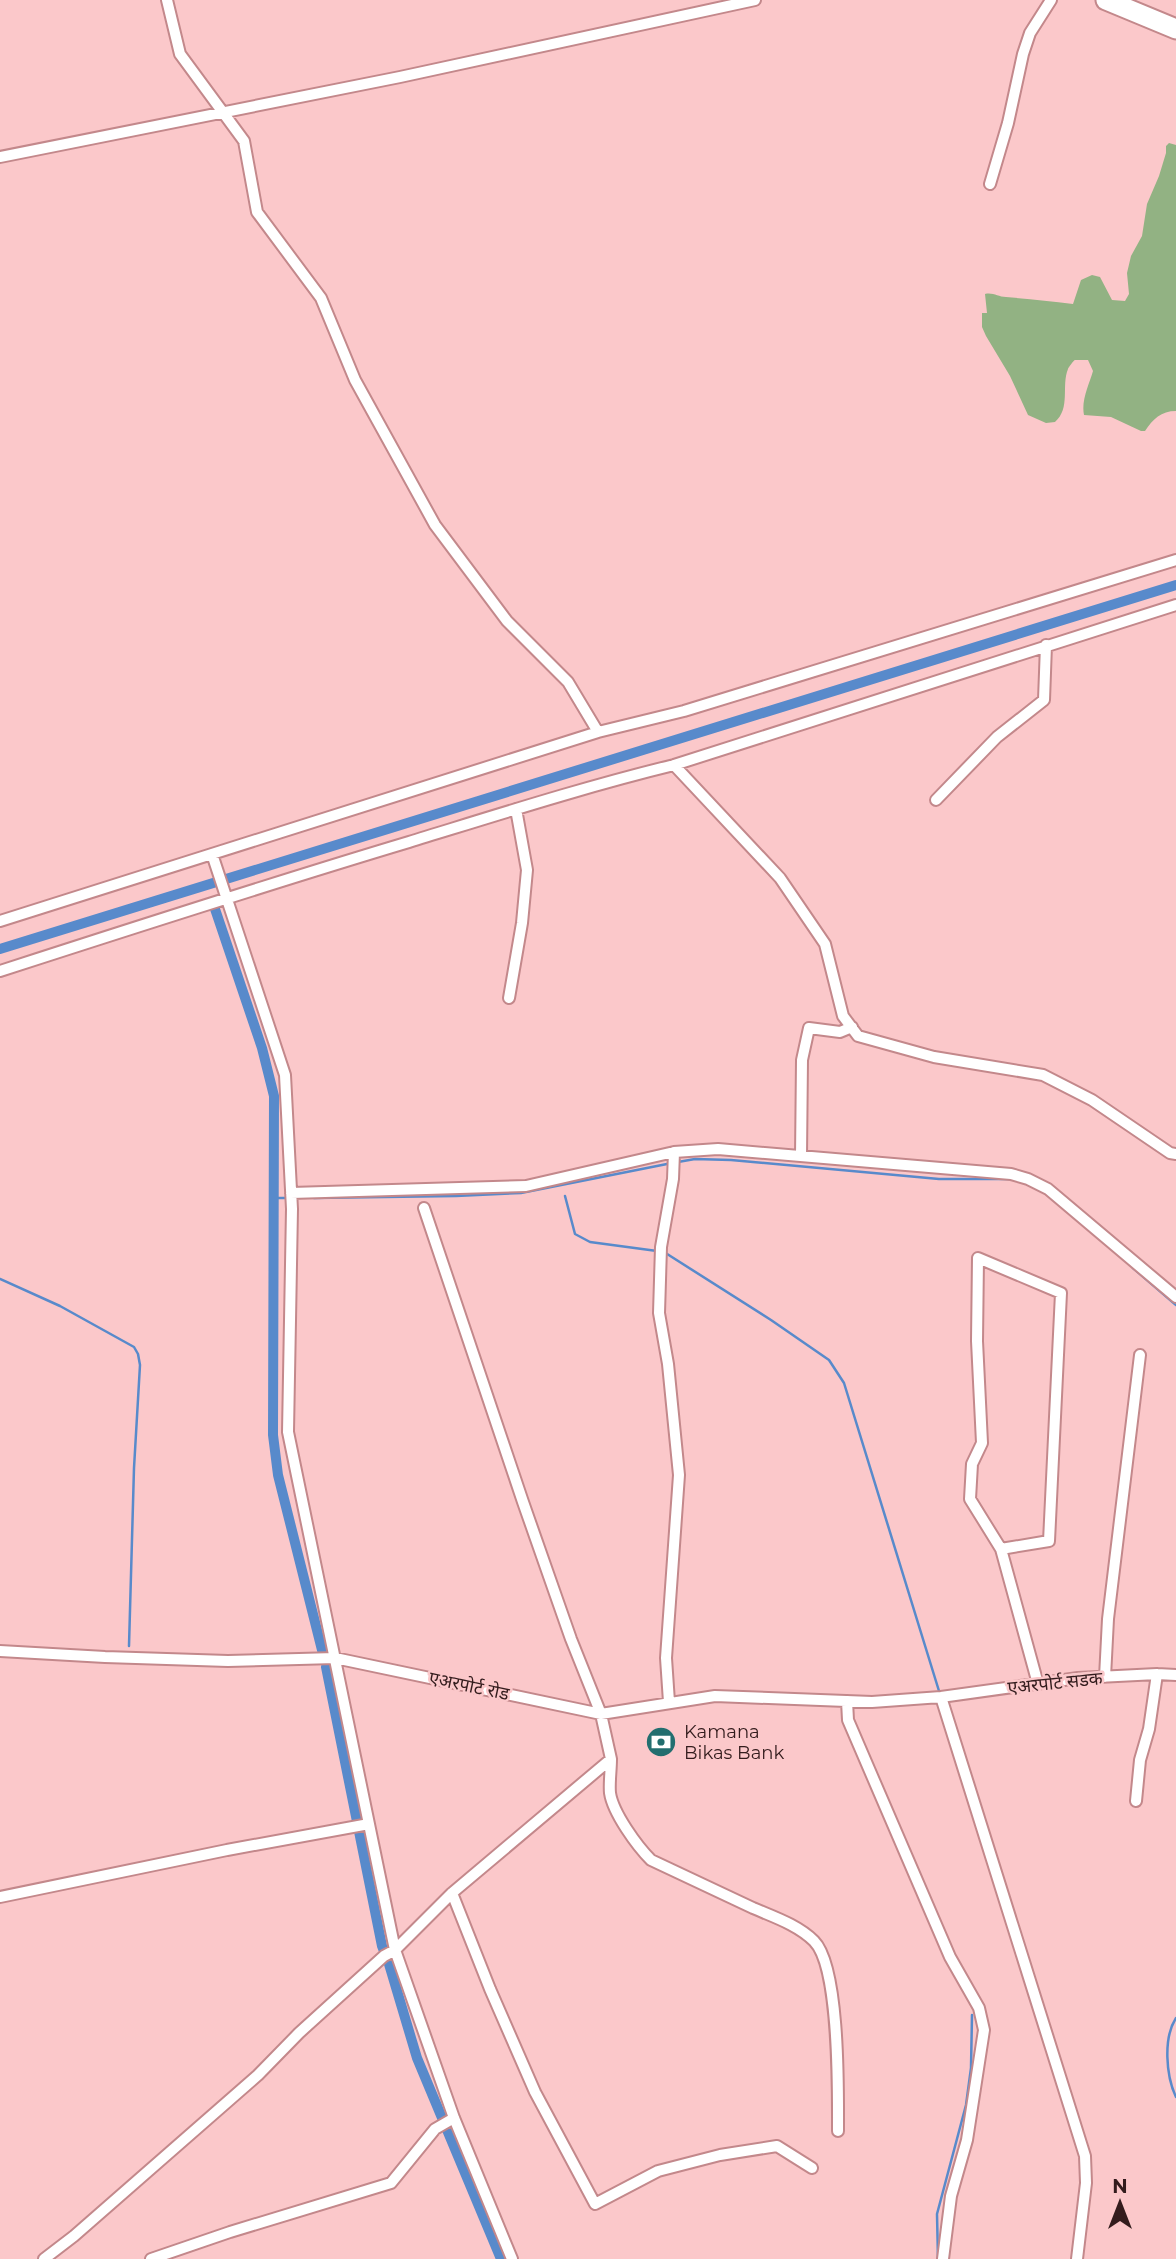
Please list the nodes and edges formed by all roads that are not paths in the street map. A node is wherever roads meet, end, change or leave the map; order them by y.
1 (167, 0) edge
2 (755, 0) edge
3 (1051, 0) edge
4 (1106, 0) edge
5 (1176, 29) edge
6 (223, 112) junction
7 (0, 157) edge
8 (990, 184) dead end
9 (1176, 560) edge
10 (1176, 605) edge
11 (1046, 645) junction
12 (598, 732) junction
13 (674, 765) junction
14 (936, 800) dead end
15 (516, 809) junction
16 (214, 859) junction
17 (226, 898) junction
18 (0, 921) edge
19 (0, 971) edge
20 (509, 998) dead end
21 (852, 1027) junction
22 (674, 1153) junction
23 (1176, 1154) edge
24 (801, 1156) junction
25 (291, 1194) junction
26 (424, 1208) dead end
27 (1176, 1297) edge
28 (1140, 1355) dead end
29 (1001, 1549) junction
30 (0, 1651) edge
31 (335, 1658) junction
32 (1157, 1674) junction
33 (1176, 1675) edge
34 (1105, 1677) junction
35 (1038, 1684) junction
36 (938, 1697) junction
37 (847, 1701) junction
38 (669, 1702) junction
39 (601, 1714) junction
40 (611, 1759) junction
41 (1136, 1801) dead end
42 (362, 1825) junction
43 (452, 1893) junction
44 (0, 1897) edge
45 (390, 1953) junction
46 (452, 2119) junction
47 (838, 2131) dead end
48 (812, 2168) dead end
49 (44, 2259) edge
50 (151, 2259) edge
51 (512, 2259) edge
52 (943, 2259) edge
53 (1077, 2259) edge

1 - 6 street
2 - 6 street
3 - 8 street
4 - 5 highway
6 - 7 street
6 - 12 street
9 - 12 street
10 - 11 street
11 - 13 street
11 - 14 street
12 - 16 street
13 - 15 street
13 - 21 street
15 - 17 street
15 - 20 street
16 - 17 street
16 - 18 street
17 - 19 street
17 - 25 street
21 - 23 street
21 - 24 street
22 - 24 street
22 - 25 street
22 - 38 street
24 - 27 street
25 - 31 street
26 - 39 street
28 - 34 street
29 - 29 street
29 - 35 street
30 - 31 street, एअरपोर्ट रोड
31 - 39 street, एअरपोर्ट रोड
31 - 42 street
32 - 33 street, एअरपोर्ट सडक
32 - 34 street, एअरपोर्ट सडक
32 - 41 street
34 - 35 street, एअरपोर्ट सडक
35 - 36 street, एअरपोर्ट सडक
36 - 37 street, एअरपोर्ट रोड
36 - 53 street
37 - 38 street, एअरपोर्ट रोड
37 - 52 street
38 - 39 street, एअरपोर्ट रोड
39 - 40 street
40 - 43 street
40 - 47 street
42 - 44 street
42 - 45 street
43 - 45 street
43 - 48 street
45 - 46 street
45 - 49 street
46 - 50 street
46 - 51 street

